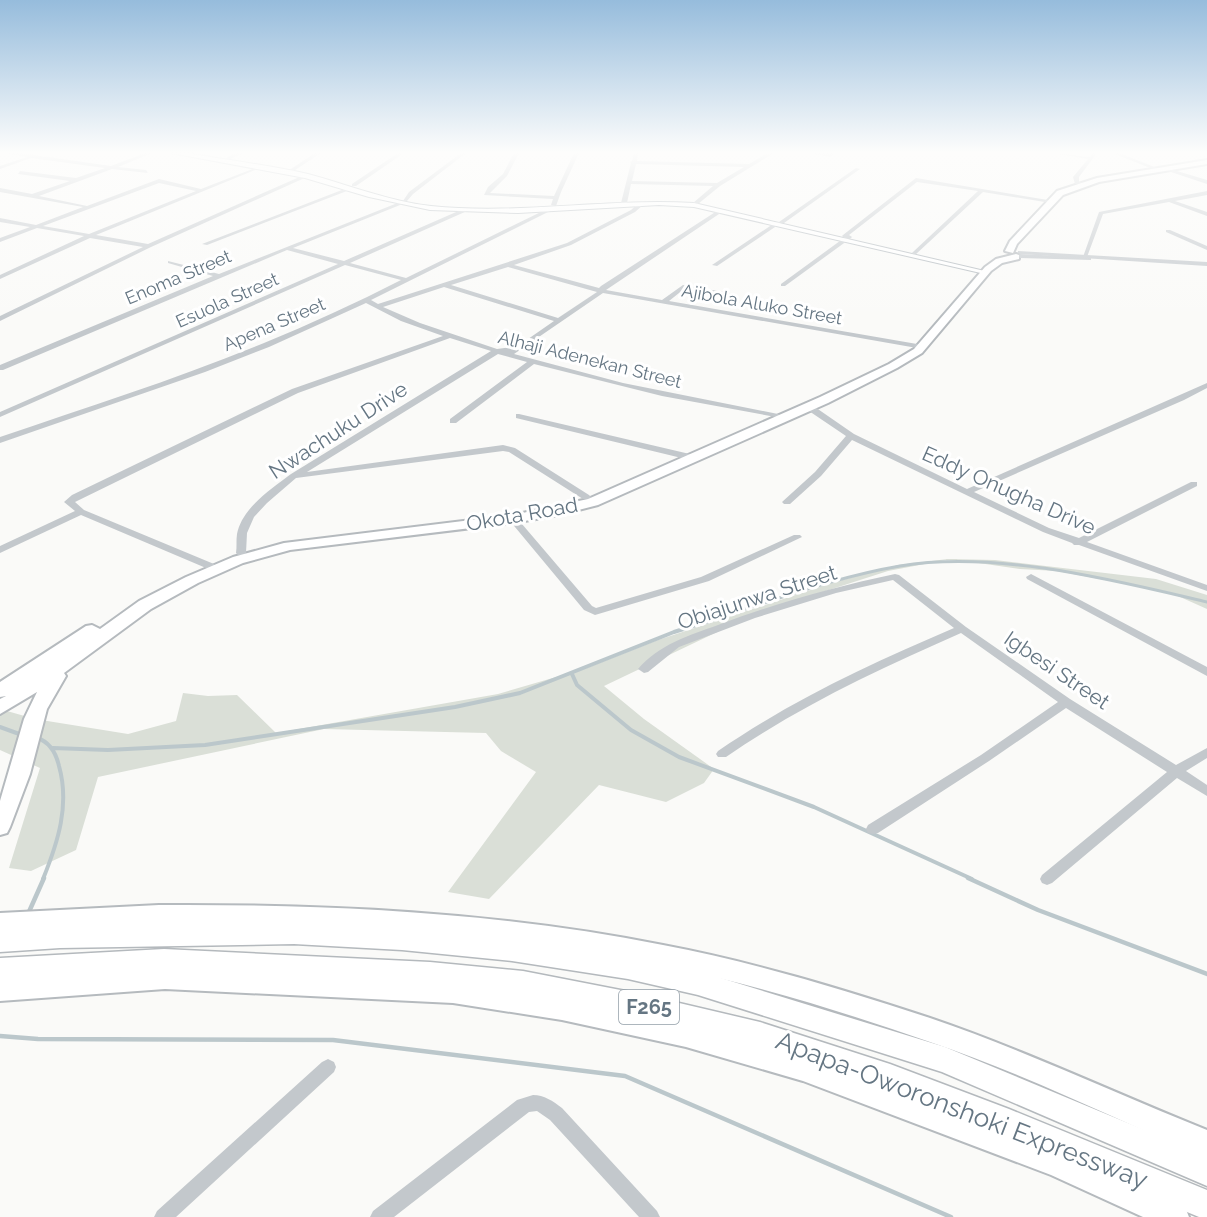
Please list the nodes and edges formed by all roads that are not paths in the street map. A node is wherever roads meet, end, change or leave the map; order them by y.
1 (77, 210) edge
2 (152, 210) edge
3 (231, 210) edge
4 (292, 210) edge
5 (381, 210) edge
6 (461, 210) edge
7 (465, 210) junction
8 (483, 210) edge
9 (549, 210) edge
10 (634, 210) edge
11 (714, 210) edge
12 (725, 210) edge
13 (799, 210) edge
14 (879, 210) edge
15 (961, 210) edge
16 (1045, 210) edge
17 (1050, 210) edge
18 (1101, 210) edge
19 (1118, 210) edge
20 (720, 211) junction
21 (1101, 213) junction
22 (0, 220) edge
23 (780, 223) junction
24 (34, 226) junction
25 (1168, 231) dead end
26 (88, 236) junction
27 (846, 237) junction
28 (0, 240) edge
29 (205, 244) dead end
30 (148, 246) junction
31 (287, 248) junction
32 (1207, 248) edge
33 (915, 252) junction
34 (1015, 252) junction
35 (1087, 257) junction
36 (170, 262) dead end
37 (345, 263) junction
38 (507, 265) junction
39 (715, 265) dead end
40 (1207, 266) edge
41 (984, 270) junction
42 (221, 276) junction
43 (0, 277) edge
44 (407, 280) junction
45 (443, 285) junction
46 (783, 285) dead end
47 (602, 291) junction
48 (730, 294) dead end
49 (366, 300) junction
50 (663, 302) junction
51 (377, 307) junction
52 (0, 319) edge
53 (557, 320) junction
54 (450, 336) junction
55 (917, 346) junction
56 (518, 348) junction
57 (496, 351) junction
58 (510, 356) junction
59 (484, 359) junction
60 (531, 363) junction
61 (2, 366) edge
62 (1205, 389) edge
63 (809, 407) junction
64 (0, 415) edge
65 (519, 416) dead end
66 (778, 416) junction
67 (453, 421) dead end
68 (851, 436) junction
69 (0, 440) edge
70 (691, 457) junction
71 (294, 476) junction
72 (1194, 484) dead end
73 (968, 492) junction
74 (586, 497) junction
75 (787, 502) dead end
76 (84, 514) junction
77 (513, 519) junction
78 (448, 524) junction
79 (797, 537) dead end
80 (1077, 543) junction
81 (0, 550) edge
82 (241, 553) junction
83 (210, 566) junction
84 (890, 577) joint
85 (1031, 577) dead end
86 (1205, 588) edge
87 (111, 622) junction
88 (962, 629) junction
89 (69, 662) junction
90 (644, 669) dead end
91 (1207, 672) edge
92 (4, 700) edge
93 (1066, 702) junction
94 (1207, 752) edge
95 (722, 754) dead end
96 (1177, 771) junction
97 (1207, 791) edge
98 (0, 827) edge
99 (873, 829) dead end
100 (1047, 879) dead end
101 (0, 923) edge
102 (64, 927) junction
103 (0, 941) edge
104 (0, 969) edge
105 (0, 990) edge
106 (328, 1068) dead end
107 (1207, 1144) edge
108 (1207, 1170) edge
109 (1207, 1205) edge
110 (163, 1217) edge
111 (379, 1217) edge
112 (651, 1217) edge
113 (1175, 1217) edge

1 - 24 street
2 - 26 street
3 - 30 street
4 - 29 street
5 - 31 street, Enoma Street
6 - 7 main road
7 - 8 main road
7 - 37 street, Esuola Street
9 - 44 street, Apena Street
10 - 38 street
11 - 20 main road
12 - 23 main road
13 - 23 street
14 - 27 street
15 - 33 street
16 - 34 main road, Okota Road
17 - 34 main road, Okota Road
18 - 21 street
19 - 21 street
20 - 23 main road
20 - 47 street
21 - 35 street
22 - 24 street
23 - 27 main road
23 - 39 street
24 - 26 street
24 - 28 street
25 - 32 street
26 - 30 street
26 - 43 street
27 - 33 main road
27 - 41 main road
27 - 46 street
30 - 52 street
31 - 37 street
31 - 42 street, Enoma Street
33 - 41 main road
34 - 35 street
34 - 41 main road, Okota Road
35 - 40 street
36 - 42 street
37 - 44 street
37 - 64 street, Esuola Street
38 - 45 street
38 - 47 street, Ajibola Aluko Street
41 - 55 main road, Okota Road
41 - 63 main road, Okota Road
42 - 61 street, Enoma Street
44 - 49 street, Apena Street
45 - 51 street
45 - 53 street
47 - 50 street, Ajibola Aluko Street
47 - 53 street
48 - 50 street
49 - 51 street, Alhaji Adenekan Street
49 - 69 street, Apena Street
50 - 55 street, Ajibola Aluko Street
51 - 54 street, Alhaji Adenekan Street
53 - 56 street
54 - 57 street, Alhaji Adenekan Street
54 - 76 street
55 - 66 main road, Okota Road
56 - 57 street
56 - 58 street
57 - 58 street, Alhaji Adenekan Street
57 - 59 street, Nwachuku Drive
58 - 59 street, Nwachuku Drive
58 - 60 street, Alhaji Adenekan Street
59 - 71 street, Nwachuku Drive
60 - 66 street, Alhaji Adenekan Street
60 - 67 street
62 - 73 street
63 - 68 street, Eddy Onugha Drive
63 - 70 main road, Okota Road
65 - 70 street
66 - 70 main road, Okota Road
68 - 73 street, Eddy Onugha Drive
68 - 75 street
70 - 74 main road, Okota Road
70 - 77 main road, Okota Road
71 - 74 street
71 - 82 street, Nwachuku Drive
72 - 80 street
73 - 80 street, Eddy Onugha Drive
74 - 78 main road, Okota Road
76 - 81 street
76 - 83 street
77 - 78 main road, Okota Road
77 - 79 street
78 - 82 main road, Okota Road
78 - 87 main road, Okota Road
80 - 86 street, Eddy Onugha Drive
82 - 83 main road, Okota Road
83 - 87 main road, Okota Road
84 - 88 street, Igbesi Street
84 - 90 street, Obiajunwa Street
85 - 91 street
87 - 89 main road, Okota Road
87 - 92 main road, Okota Road
88 - 93 street, Igbesi Street
88 - 95 street
89 - 92 main road, Okota Road
89 - 98 main road
93 - 96 street, Igbesi Street
93 - 99 street
94 - 96 street
96 - 97 street, Igbesi Street
96 - 100 street
101 - 102 main road, Apapa-Oworonshoki Expressway
102 - 103 highway, Apapa-Oworonshoki Expressway / F265
102 - 107 main road, Apapa-Oworonshoki Expressway
102 - 108 highway, Apapa-Oworonshoki Expressway / F265
104 - 109 highway, Apapa-Oworonshoki Expressway / F265
105 - 113 main road, Apapa-Oworonshoki Expressway
106 - 110 street
111 - 112 street

